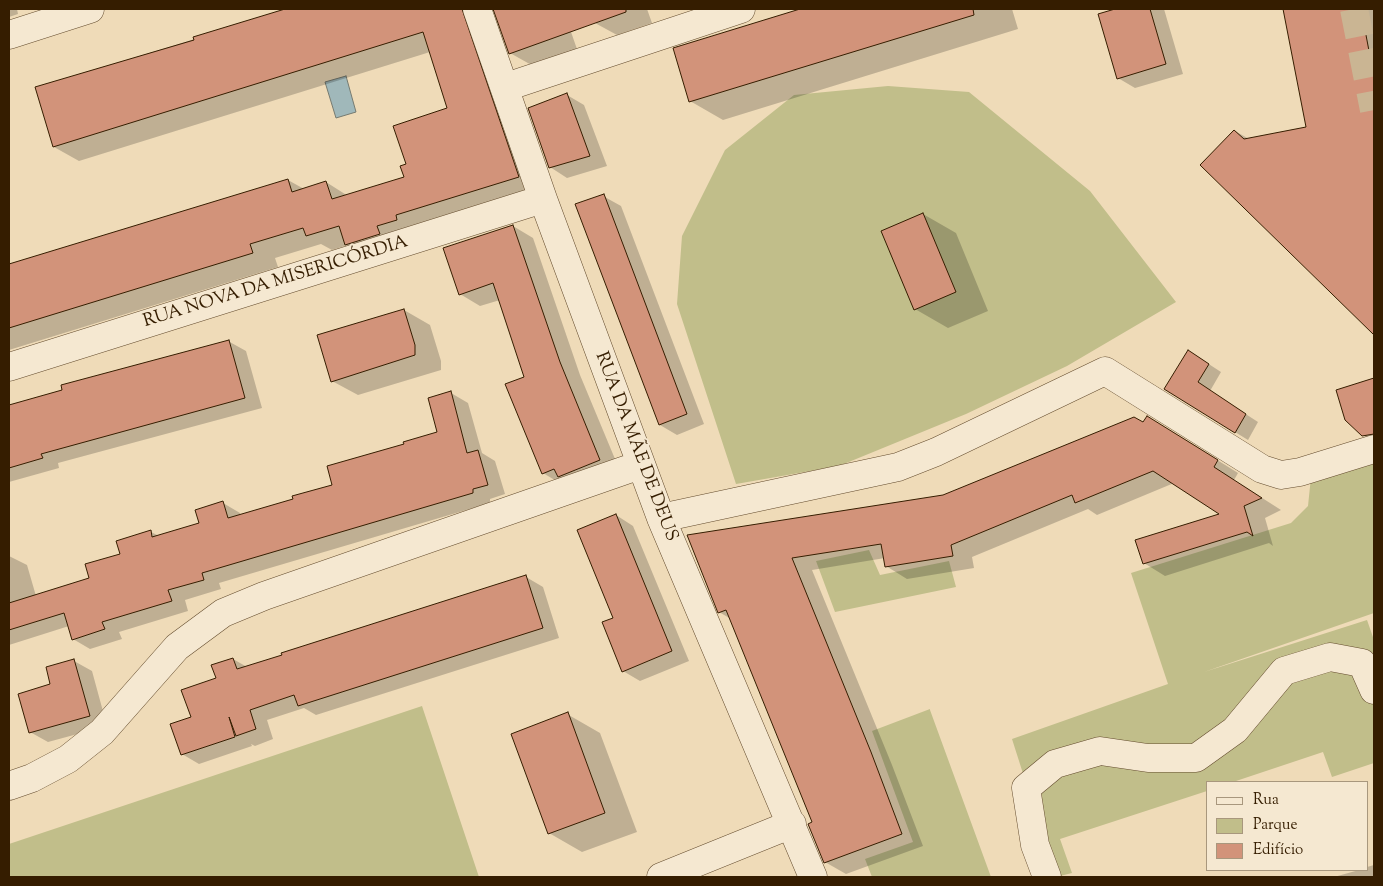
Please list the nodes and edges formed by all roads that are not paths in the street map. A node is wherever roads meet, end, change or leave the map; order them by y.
1 (90, 9) edge
2 (477, 9) edge
3 (741, 9) edge
4 (9, 36) edge
5 (506, 87) junction
6 (543, 199) junction
7 (9, 367) edge
8 (1374, 449) edge
9 (640, 465) junction
10 (661, 518) junction
11 (1374, 690) edge
12 (9, 786) edge
13 (792, 824) junction
14 (661, 877) edge
15 (813, 877) edge
16 (1047, 877) edge

1 - 4 street
2 - 5 street, RUA DA MÃE DE DEUS
3 - 5 street
5 - 6 street, RUA DA MÃE DE DEUS
6 - 7 street, RUA NOVA DA MISERICÓRDIA
6 - 9 street, RUA DA MÃE DE DEUS
8 - 10 street
9 - 10 street, RUA DA MÃE DE DEUS
9 - 12 street
10 - 13 street, RUA DA MÃE DE DEUS
11 - 16 street
13 - 14 street
13 - 15 street, RUA DA MÃE DE DEUS

